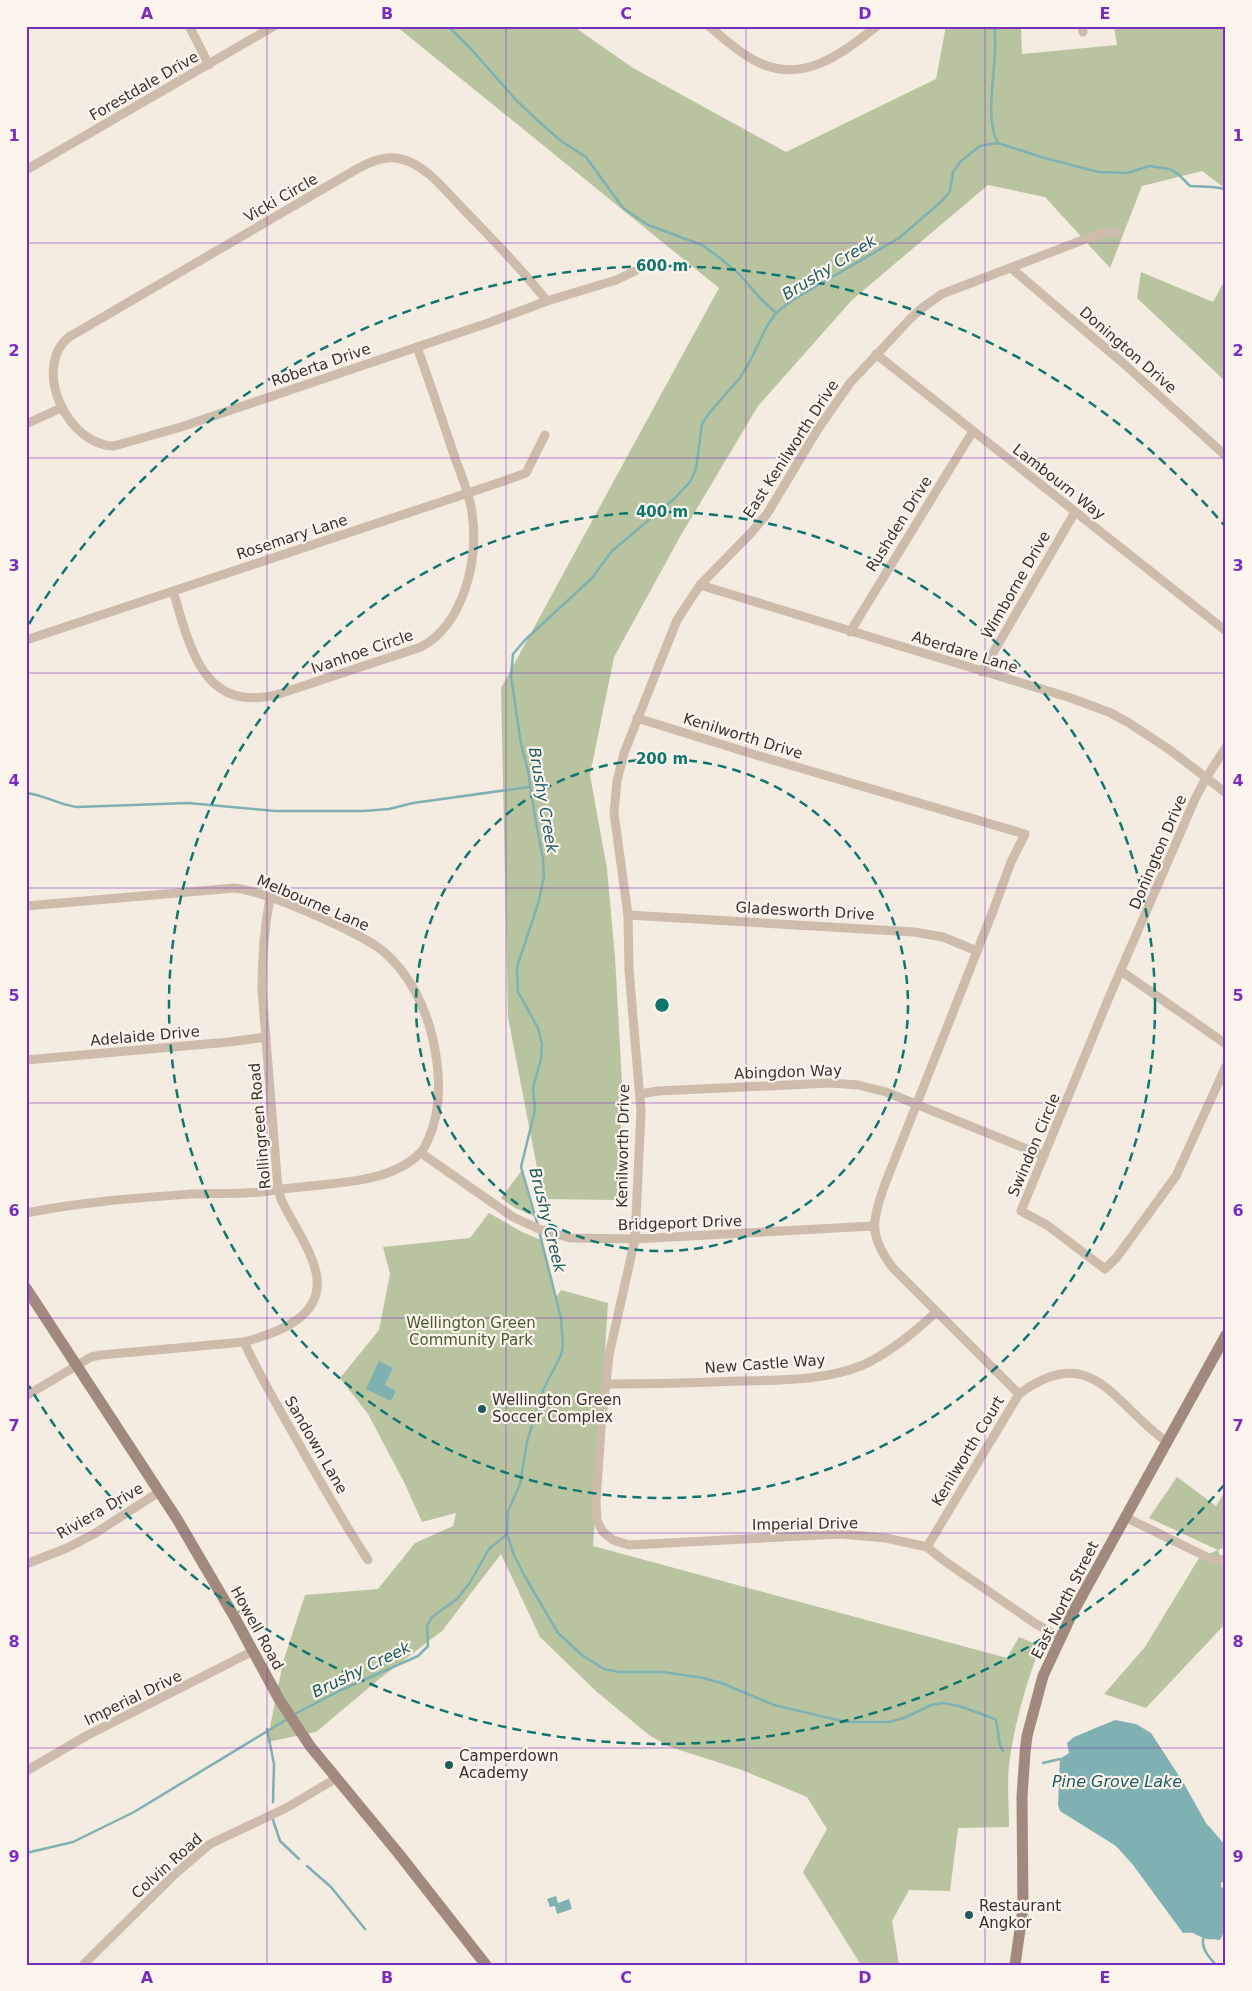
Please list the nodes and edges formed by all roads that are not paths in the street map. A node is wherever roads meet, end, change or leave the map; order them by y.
1 (189, 26) edge
2 (274, 26) edge
3 (709, 26) edge
4 (877, 26) edge
5 (209, 65) junction
6 (26, 170) edge
7 (1118, 233) dead end
8 (1011, 268) junction
9 (635, 271) dead end
10 (547, 300) junction
11 (417, 347) junction
12 (876, 354) junction
13 (61, 408) junction
14 (26, 424) edge
15 (972, 430) junction
16 (545, 435) dead end
17 (1226, 456) edge
18 (467, 494) junction
19 (1075, 512) junction
20 (700, 585) junction
21 (173, 591) junction
22 (1226, 631) edge
23 (850, 632) junction
24 (26, 640) edge
25 (982, 672) junction
26 (637, 718) junction
27 (1226, 747) edge
28 (1206, 778) junction
29 (1226, 793) edge
30 (270, 898) junction
31 (26, 906) edge
32 (628, 915) junction
33 (977, 951) junction
34 (1121, 971) junction
35 (266, 1037) junction
36 (1226, 1044) edge
37 (26, 1060) edge
38 (1226, 1066) edge
39 (640, 1094) junction
40 (916, 1104) junction
41 (421, 1153) junction
42 (1044, 1156) junction
43 (278, 1189) junction
44 (26, 1214) edge
45 (873, 1226) junction
46 (635, 1239) junction
47 (26, 1288) edge
48 (936, 1312) junction
49 (1226, 1335) edge
50 (244, 1342) junction
51 (77, 1366) junction
52 (606, 1384) junction
53 (1019, 1394) junction
54 (26, 1396) edge
55 (1167, 1442) junction
56 (159, 1492) junction
57 (1125, 1517) junction
58 (613, 1540) joint
59 (926, 1547) junction
60 (368, 1560) dead end
61 (1226, 1560) edge
62 (26, 1564) edge
63 (1060, 1637) junction
64 (253, 1651) junction
65 (26, 1771) edge
66 (336, 1779) junction
67 (83, 1965) edge
68 (486, 1965) edge
69 (1015, 1965) edge

1 - 5 street
2 - 5 street, Forestdale Drive
3 - 4 street
5 - 6 street, Forestdale Drive
7 - 8 street, East Kenilworth Drive
8 - 12 street, East Kenilworth Drive
8 - 17 street, Donington Drive
9 - 10 street, Roberta Drive
10 - 11 street, Roberta Drive
10 - 13 street, Vicki Circle
11 - 13 street, Roberta Drive
11 - 18 street, Ivanhoe Circle
12 - 15 street, Lambourn Way
12 - 20 street, East Kenilworth Drive
13 - 14 street
15 - 19 street, Lambourn Way
15 - 23 street, Rushden Drive
16 - 18 street, Rosemary Lane
18 - 21 street, Rosemary Lane
18 - 21 street, Ivanhoe Circle
19 - 22 street, Lambourn Way
19 - 25 street, Wimborne Drive
20 - 23 street, Aberdare Lane
20 - 26 street, East Kenilworth Drive
21 - 24 street, Rosemary Lane
23 - 25 street, Aberdare Lane
25 - 28 street, Aberdare Lane
26 - 32 street, Kenilworth Drive
26 - 33 street, Kenilworth Drive
27 - 28 street, Donington Drive
28 - 29 street, Aberdare Lane
28 - 34 street, Donington Drive
30 - 31 street, Melbourne Lane
30 - 35 street, Rollingreen Road
30 - 41 street, Melbourne Lane
32 - 33 street, Gladesworth Drive
32 - 39 street, Kenilworth Drive
33 - 40 street, Kenilworth Drive
34 - 36 street
34 - 42 street, Swindon Circle
35 - 37 street, Adelaide Drive
35 - 43 street, Rollingreen Road
38 - 42 street, Swindon Circle
39 - 40 street, Abingdon Way
39 - 46 street, Kenilworth Drive
40 - 42 street, Abingdon Way
40 - 45 street, Kenilworth Drive
41 - 43 street
41 - 46 street, Bridgeport Drive
43 - 44 street
43 - 50 street, Rollingreen Road
45 - 46 street, Bridgeport Drive
45 - 48 street
46 - 52 street, Kenilworth Drive
47 - 51 main road, Howell Road
48 - 52 street, New Castle Way
48 - 53 street
49 - 55 main road, East North Street
50 - 51 street, Rollingreen Road
50 - 60 street, Sandown Lane
51 - 54 street, Rollingreen Road
51 - 56 main road, Howell Road
52 - 58 street, Kenilworth Drive
53 - 55 street, Kenilworth Court
53 - 59 street, Kenilworth Court
55 - 57 main road, East North Street
56 - 62 street, Riviera Drive
56 - 64 main road, Howell Road
57 - 61 street
57 - 63 main road, East North Street
58 - 59 street, Imperial Drive
59 - 63 street, Imperial Drive
63 - 69 main road, East North Street
64 - 65 street, Imperial Drive
64 - 66 main road, Howell Road
66 - 67 street, Colvin Road
66 - 68 main road, Howell Road

